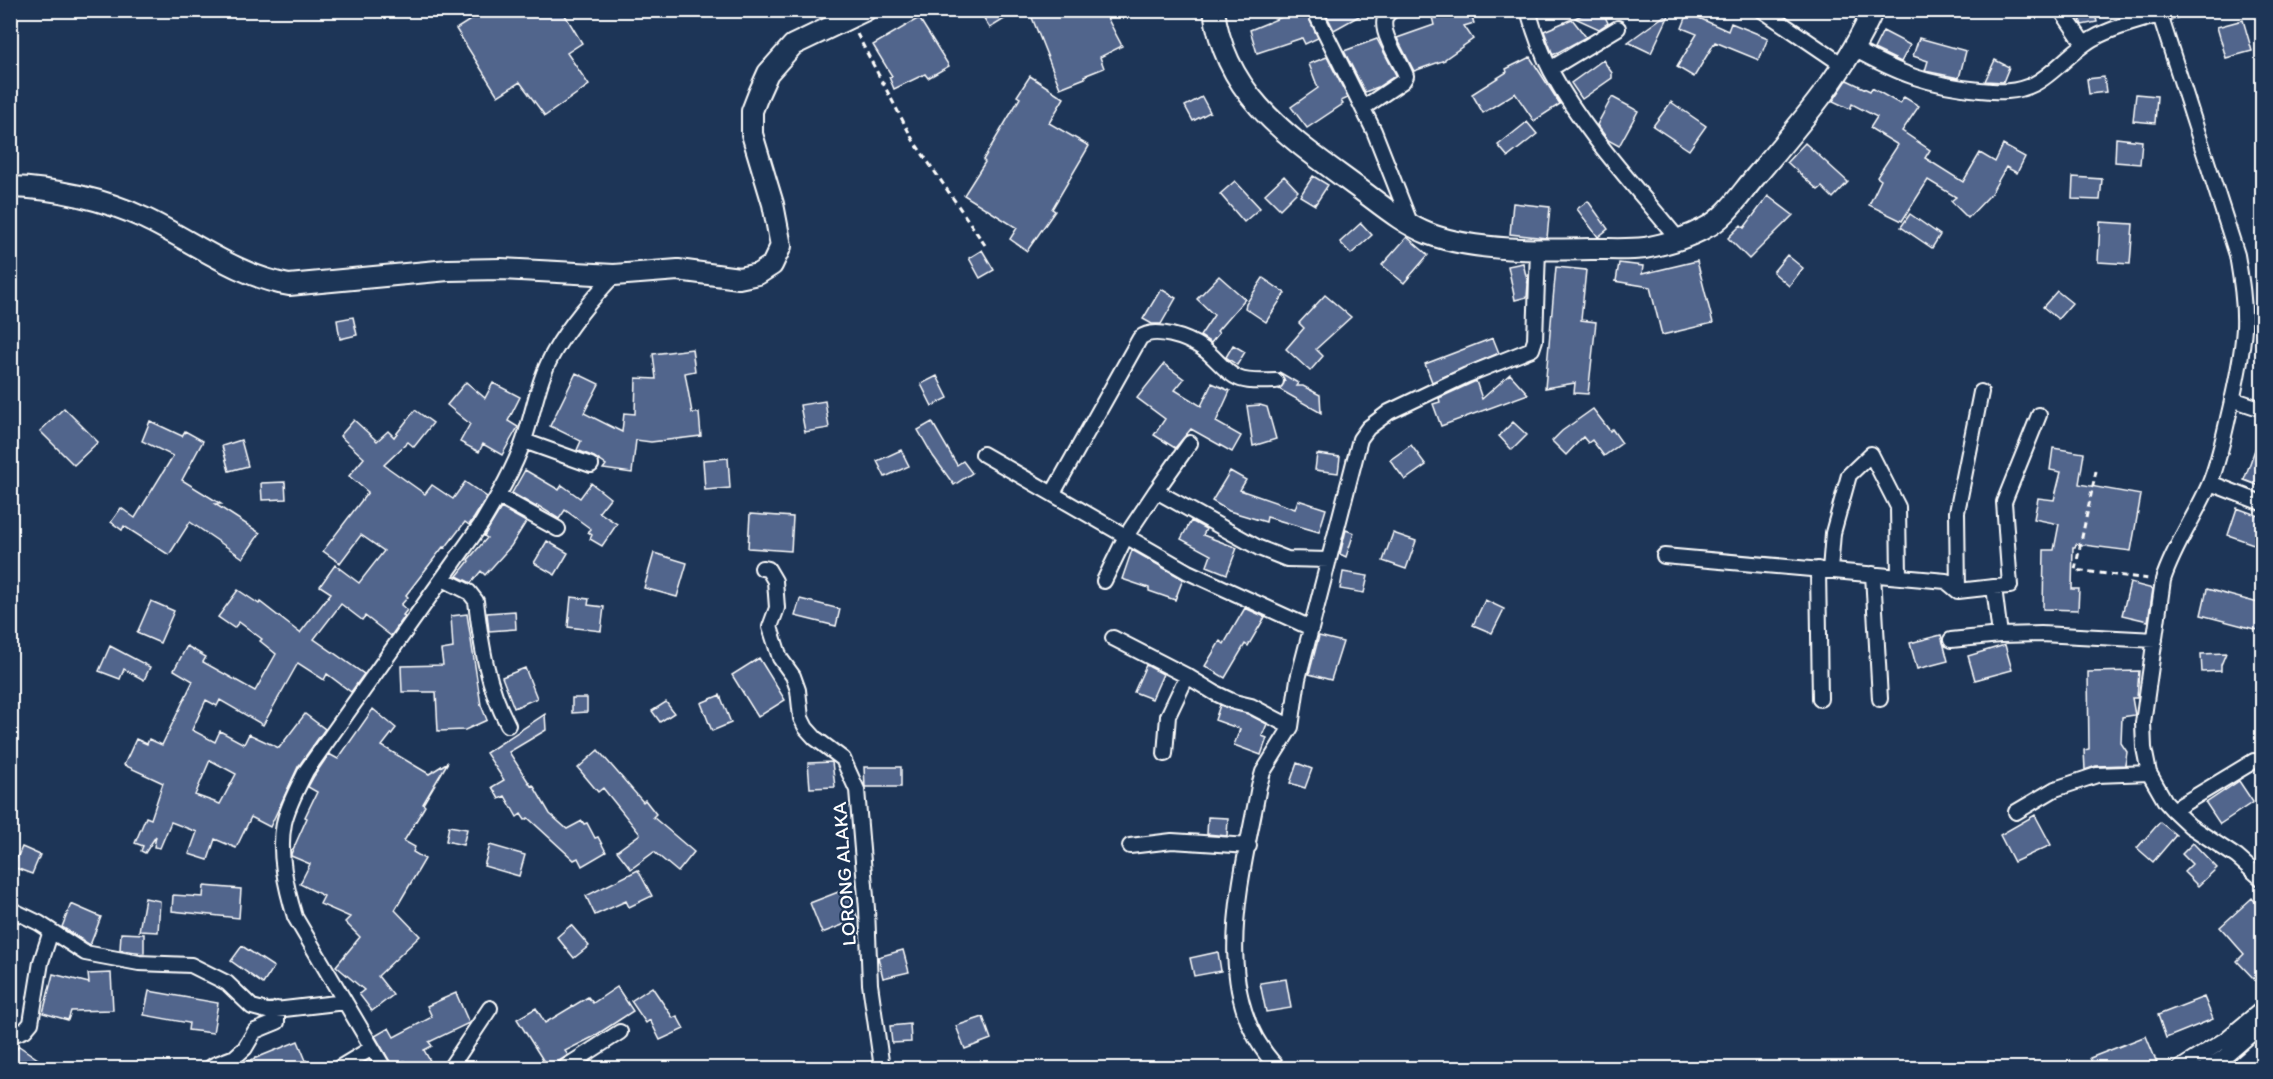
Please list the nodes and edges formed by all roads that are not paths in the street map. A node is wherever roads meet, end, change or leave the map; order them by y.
1 (1214, 10) edge
2 (1314, 10) edge
3 (1393, 10) edge
4 (1528, 10) edge
5 (1762, 10) edge
6 (1873, 10) edge
7 (2061, 10) edge
8 (2175, 10) edge
9 (858, 15) edge
10 (2160, 15) junction
11 (1618, 28) dead end
12 (1854, 49) junction
13 (2075, 51) junction
14 (1843, 65) junction
15 (1550, 69) junction
16 (1362, 108) junction
17 (10, 187) edge
18 (1411, 225) junction
19 (1678, 239) junction
20 (1538, 249) junction
21 (614, 275) junction
22 (1276, 381) dead end
23 (1981, 392) dead end
24 (2232, 399) junction
25 (2262, 409) edge
26 (2039, 415) dead end
27 (524, 441) junction
28 (1190, 443) dead end
29 (983, 454) dead end
30 (591, 465) dead end
31 (2210, 483) junction
32 (1156, 491) junction
33 (1053, 493) junction
34 (498, 496) junction
35 (2262, 503) edge
36 (558, 530) dead end
37 (1126, 536) junction
38 (1664, 556) dead end
39 (1329, 560) junction
40 (762, 567) dead end
41 (1824, 570) junction
42 (1873, 574) junction
43 (1899, 576) junction
44 (443, 579) junction
45 (1104, 581) dead end
46 (1994, 587) junction
47 (1958, 591) junction
48 (1311, 628) junction
49 (2000, 635) junction
50 (1113, 638) dead end
51 (1951, 640) dead end
52 (2155, 640) junction
53 (1187, 676) junction
54 (1821, 699) dead end
55 (1880, 699) dead end
56 (508, 725) dead end
57 (1291, 727) junction
58 (1165, 754) dead end
59 (2254, 761) dead end
60 (2149, 773) junction
61 (2173, 810) junction
62 (2016, 812) dead end
63 (1130, 846) dead end
64 (1249, 846) junction
65 (2262, 879) edge
66 (10, 909) edge
67 (51, 931) junction
68 (345, 1002) junction
69 (490, 1008) dead end
70 (277, 1009) junction
71 (2262, 1009) edge
72 (2262, 1025) edge
73 (620, 1032) dead end
74 (10, 1036) edge
75 (372, 1048) junction
76 (210, 1068) edge
77 (339, 1068) edge
78 (384, 1068) edge
79 (450, 1068) edge
80 (564, 1068) edge
81 (882, 1068) edge
82 (1278, 1068) edge
83 (2180, 1068) edge
84 (2206, 1068) edge

1 - 18 street
2 - 16 street
3 - 16 street
4 - 15 street
5 - 14 street
6 - 12 street
7 - 13 street
8 - 10 street
9 - 21 street
10 - 13 street
10 - 24 street
11 - 15 street
12 - 13 street
12 - 14 street
14 - 19 street
15 - 19 street
16 - 18 street
17 - 21 street
18 - 20 street
19 - 20 street
20 - 39 street
21 - 27 street
22 - 33 street
23 - 47 street
24 - 25 street
24 - 31 street
26 - 46 street
27 - 30 street
27 - 34 street
28 - 32 street
29 - 33 street
31 - 35 street
31 - 52 street
32 - 37 street
32 - 39 street
33 - 37 street
34 - 36 street
34 - 44 street
37 - 45 street
37 - 48 street
38 - 41 street
39 - 48 street
40 - 81 street, LORONG ALAKA
41 - 42 street
41 - 43 street
41 - 54 street
42 - 43 street
42 - 55 street
43 - 47 street
44 - 56 street
44 - 68 street
46 - 47 street
46 - 49 street
48 - 57 street
49 - 51 street
49 - 52 street
50 - 53 street
52 - 60 street
53 - 57 street
53 - 58 street
57 - 64 street
59 - 61 street
60 - 61 street
60 - 62 street
61 - 65 street
63 - 64 street
64 - 82 street
66 - 67 street
67 - 70 street
67 - 74 street
68 - 70 street
68 - 75 street
69 - 79 street
70 - 76 street
71 - 83 street
72 - 84 street
73 - 80 street
75 - 77 street
75 - 78 street

